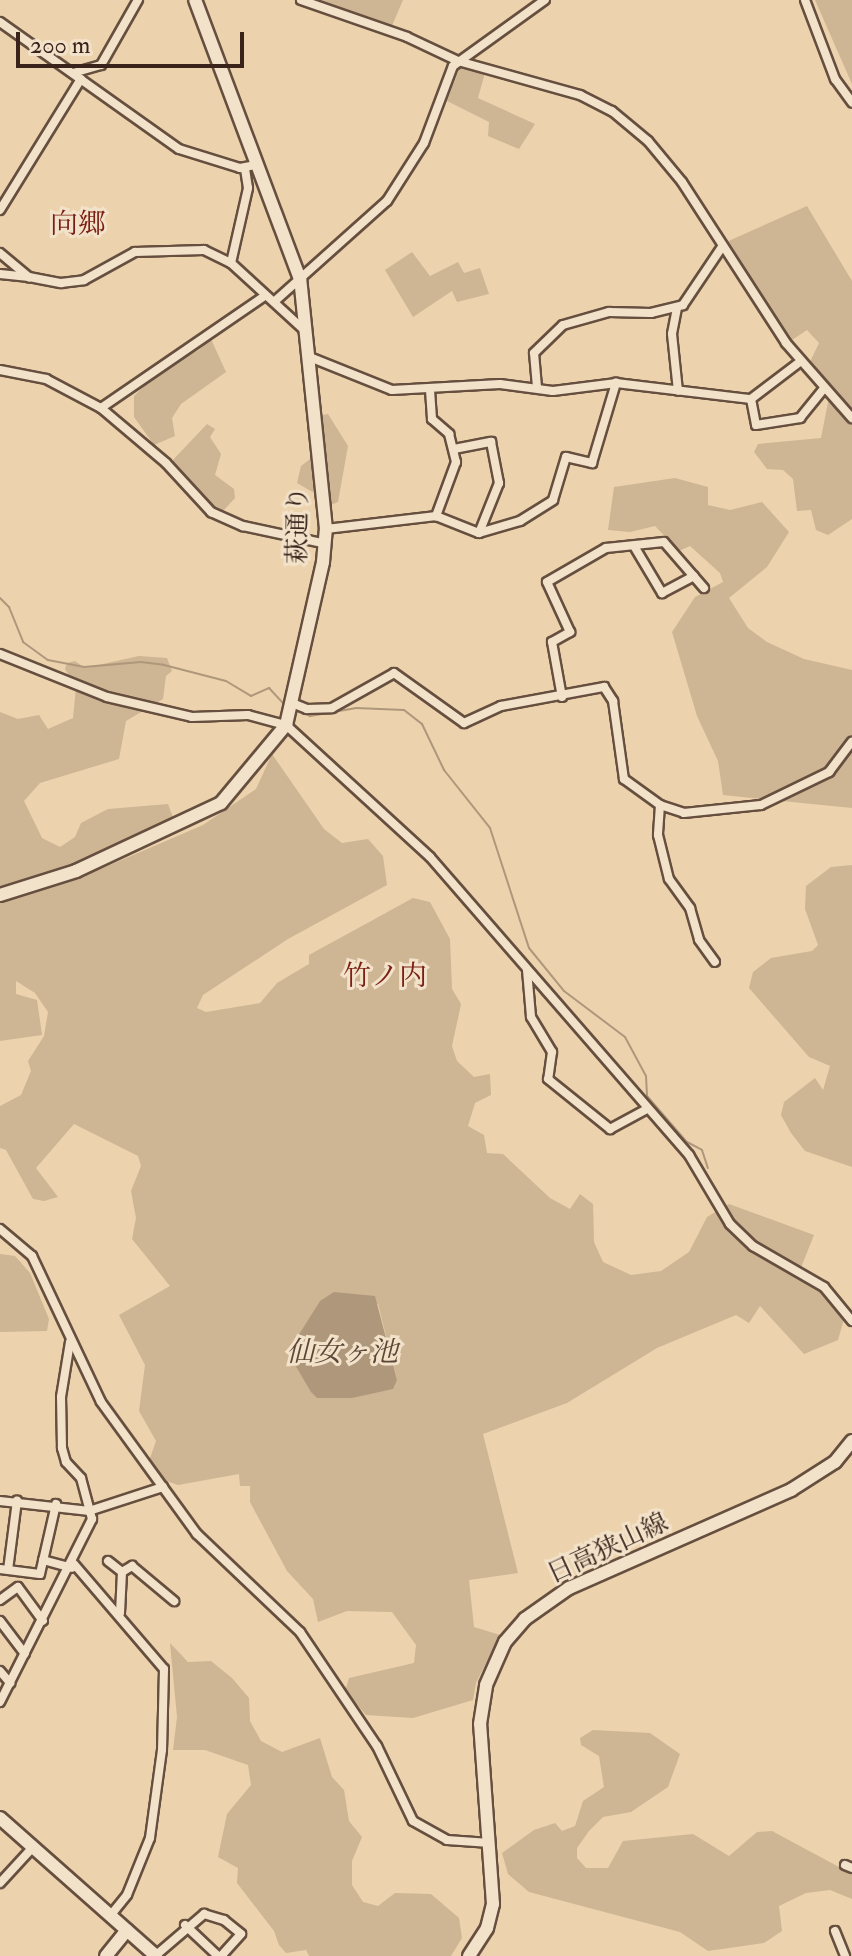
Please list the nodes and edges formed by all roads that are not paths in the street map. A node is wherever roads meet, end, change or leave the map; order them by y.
1 (138, 0) edge
2 (195, 0) edge
3 (301, 0) edge
4 (545, 0) edge
5 (805, 0) edge
6 (0, 22) edge
7 (458, 61) junction
8 (73, 73) junction
9 (81, 79) junction
10 (852, 102) edge
11 (251, 167) junction
12 (0, 210) edge
13 (722, 247) junction
14 (0, 253) edge
15 (231, 263) junction
16 (0, 274) edge
17 (29, 277) junction
18 (300, 279) junction
19 (263, 297) junction
20 (275, 301) junction
21 (677, 308) junction
22 (310, 337) junction
23 (312, 358) junction
24 (801, 361) junction
25 (0, 370) edge
26 (616, 383) junction
27 (537, 387) junction
28 (824, 388) junction
29 (430, 390) junction
30 (678, 391) junction
31 (751, 399) junction
32 (101, 408) junction
33 (852, 418) edge
34 (454, 449) junction
35 (436, 516) junction
36 (326, 529) junction
37 (479, 533) junction
38 (326, 544) junction
39 (634, 546) junction
40 (694, 576) junction
41 (704, 588) dead end
42 (0, 654) edge
43 (562, 697) junction
44 (292, 703) junction
45 (286, 725) junction
46 (852, 742) edge
47 (660, 805) junction
48 (0, 895) edge
49 (715, 962) dead end
50 (527, 970) junction
51 (647, 1109) junction
52 (0, 1229) edge
53 (852, 1321) edge
54 (71, 1341) junction
55 (852, 1441) edge
56 (163, 1487) junction
57 (1, 1500) edge
58 (17, 1501) junction
59 (56, 1504) junction
60 (89, 1511) junction
61 (43, 1560) junction
62 (108, 1561) dead end
63 (73, 1566) junction
64 (4, 1569) edge
65 (122, 1572) junction
66 (0, 1600) edge
67 (174, 1601) dead end
68 (120, 1613) junction
69 (0, 1621) edge
70 (43, 1621) junction
71 (25, 1654) junction
72 (0, 1671) edge
73 (10, 1683) junction
74 (0, 1702) edge
75 (0, 1818) edge
76 (490, 1843) junction
77 (34, 1846) junction
78 (0, 1883) edge
79 (110, 1916) junction
80 (185, 1925) junction
81 (127, 1930) junction
82 (835, 1931) dead end
83 (106, 1956) edge
84 (155, 1956) edge
85 (220, 1956) edge
86 (469, 1956) edge
87 (845, 1956) edge

1 - 8 street
2 - 11 street, 萩通り
3 - 7 street
4 - 7 street
5 - 10 street
6 - 8 street
7 - 13 street
7 - 18 street
8 - 9 street
9 - 11 street
9 - 12 street
11 - 15 street
11 - 18 street, 萩通り
13 - 21 street
13 - 24 street
14 - 17 street
15 - 17 street
15 - 19 street
16 - 17 street
18 - 20 street
18 - 22 street, 萩通り
19 - 20 street
19 - 32 street
20 - 22 street
21 - 27 street
21 - 30 street
22 - 23 street, 萩通り
23 - 29 street
23 - 36 street, 萩通り
24 - 28 street
24 - 31 street
25 - 32 street
26 - 27 street
26 - 30 street
26 - 37 street
27 - 29 street
28 - 31 street
28 - 33 street
29 - 34 street
30 - 31 street
32 - 38 street
34 - 35 street
34 - 37 street
35 - 36 street
35 - 37 street
36 - 38 street, 萩通り
38 - 44 street, 萩通り
39 - 40 street
39 - 40 street
39 - 43 street
40 - 41 street
42 - 45 street
43 - 44 street
43 - 47 street
44 - 45 street, 萩通り
45 - 48 street, 萩通り
45 - 50 street
46 - 47 street
47 - 49 street
50 - 51 street
50 - 51 street
51 - 53 street
52 - 54 street
54 - 56 street
54 - 60 street
55 - 76 street, 日高狭山線
56 - 60 street
56 - 76 street
57 - 58 street
58 - 59 street
58 - 64 street
59 - 60 street
59 - 61 street
60 - 63 street
61 - 63 street
61 - 64 street
62 - 65 street
63 - 68 street
63 - 70 street
65 - 67 street
65 - 68 street
66 - 70 street
68 - 79 street
69 - 71 street
70 - 71 street
71 - 73 street
72 - 73 street
73 - 74 street
75 - 77 street
76 - 86 street, 日高狭山線
77 - 78 street
77 - 79 street
79 - 81 street
80 - 84 street
80 - 85 street
80 - 85 street
81 - 83 street
81 - 84 street
82 - 87 street

